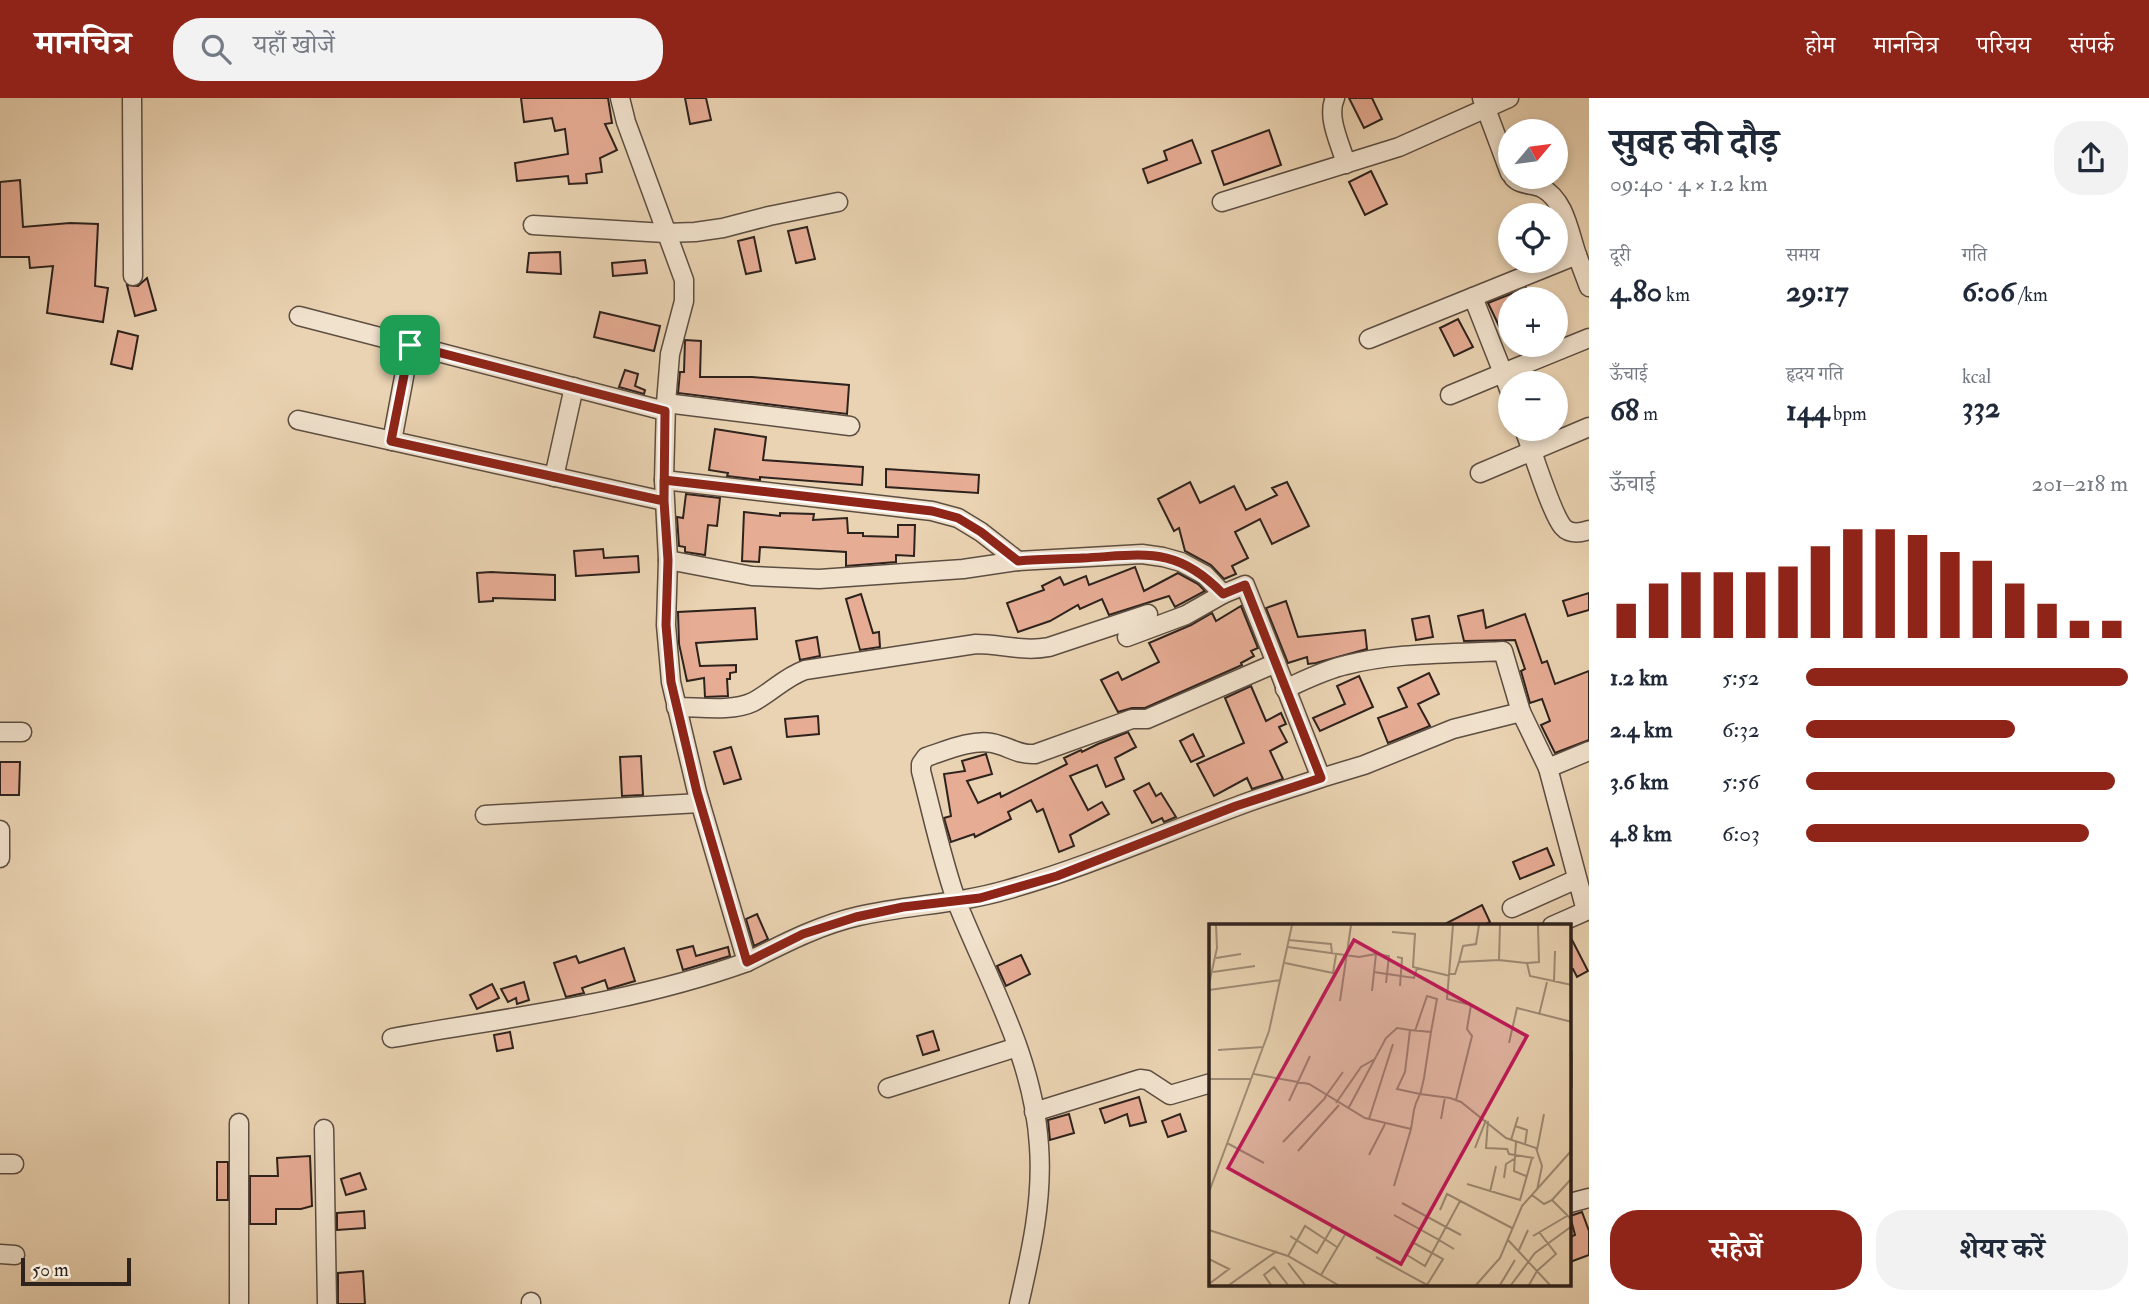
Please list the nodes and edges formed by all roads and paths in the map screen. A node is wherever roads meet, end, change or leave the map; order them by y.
1 (132, 98) edge
2 (620, 98) edge
3 (1335, 98) edge
4 (1509, 98) edge
5 (1484, 103) edge
6 (1498, 140) edge
7 (1346, 164) junction
8 (1544, 189) edge
9 (838, 202) dead end
10 (1222, 202) dead end
11 (533, 225) dead end
12 (665, 233) junction
13 (1577, 255) junction
14 (133, 276) dead end
15 (1589, 287) edge
16 (1473, 297) junction
17 (299, 316) dead end
18 (1589, 338) edge
19 (1370, 339) dead end
20 (410, 345) junction
21 (1502, 371) edge
22 (1508, 371) edge
23 (1498, 375) edge
24 (574, 387) junction
25 (1450, 395) dead end
26 (665, 407) junction
27 (298, 420) dead end
28 (850, 426) dead end
29 (1589, 426) edge
30 (391, 441) junction
31 (1528, 441) edge
32 (1532, 451) junction
33 (1479, 473) dead end
34 (554, 477) junction
35 (664, 480) junction
36 (664, 501) junction
37 (1589, 530) edge
38 (668, 560) junction
39 (1018, 561) junction
40 (1223, 594) junction
41 (1148, 614) dead end
42 (1127, 637) dead end
43 (1276, 663) junction
44 (1285, 689) junction
45 (676, 706) junction
46 (1521, 712) junction
47 (0, 732) edge
48 (22, 732) dead end
49 (1589, 751) edge
50 (1548, 768) junction
51 (1321, 778) junction
52 (700, 803) junction
53 (485, 815) dead end
54 (0, 830) edge
55 (0, 858) edge
56 (1577, 879) junction
57 (957, 902) junction
58 (1511, 908) dead end
59 (1557, 924) edge
60 (747, 962) junction
61 (392, 1038) dead end
62 (1017, 1046) junction
63 (1209, 1084) edge
64 (888, 1088) dead end
65 (1034, 1112) junction
66 (239, 1123) dead end
67 (324, 1129) dead end
68 (1589, 1198) edge
69 (1572, 1202) edge
70 (239, 1304) edge
71 (327, 1304) edge
72 (1019, 1304) edge

1 - 14 street
2 - 12 street
3 - 7 street
4 - 5 street
5 - 6 street
5 - 7 street
7 - 10 street
8 - 13 street
9 - 12 street
11 - 12 street
12 - 26 street
13 - 15 street
13 - 16 street
16 - 19 street
16 - 21 street
17 - 20 street
18 - 22 street
20 - 24 street
20 - 30 street
23 - 25 street
24 - 26 street
24 - 34 street
26 - 28 street
26 - 35 street
27 - 30 street
29 - 32 street
30 - 34 street
31 - 32 street
32 - 33 street
32 - 37 street
34 - 36 street
35 - 36 street
35 - 39 street
36 - 38 street
38 - 39 street
38 - 45 street
39 - 40 street
40 - 42 street
40 - 43 street
41 - 45 street
43 - 44 street
43 - 57 street
44 - 46 street
44 - 51 street
45 - 52 street
46 - 50 street
46 - 51 street
47 - 48 street
49 - 50 street
50 - 56 street
51 - 57 street
52 - 53 street
52 - 60 street
54 - 55 street
56 - 58 street
56 - 59 street
57 - 60 street
57 - 62 street
60 - 61 street
62 - 64 street
62 - 65 street
63 - 65 street
65 - 72 street
66 - 70 street
67 - 71 street
68 - 69 street

